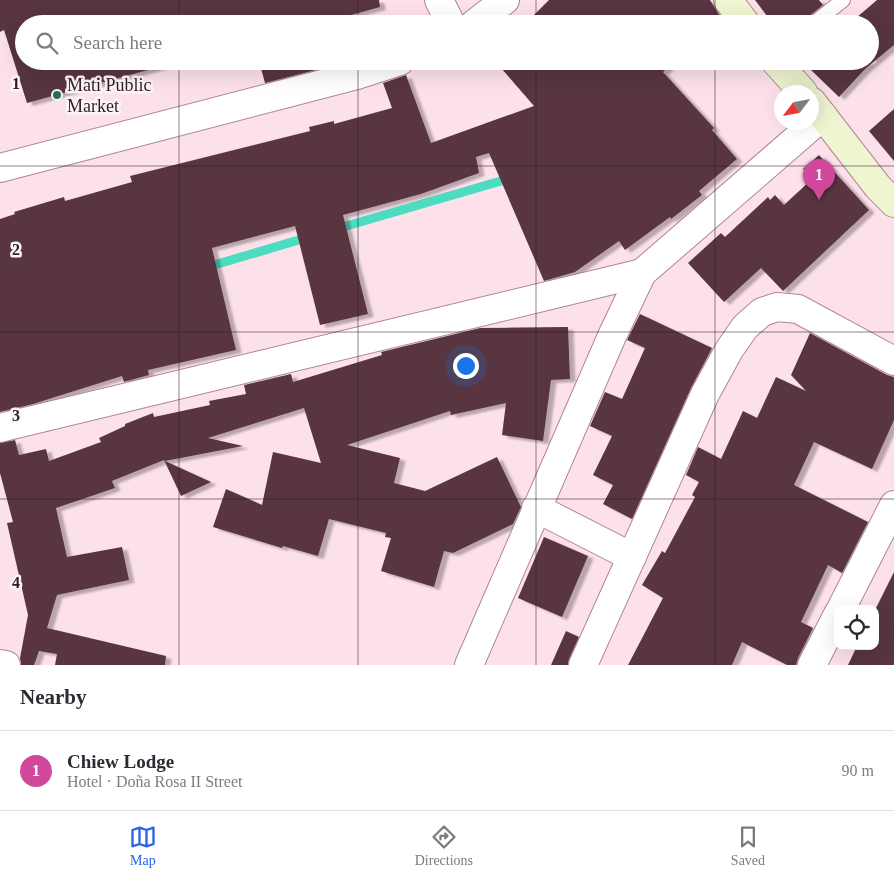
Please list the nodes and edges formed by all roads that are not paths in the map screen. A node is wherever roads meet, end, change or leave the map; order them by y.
1 (439, 0) edge
2 (505, 0) edge
3 (728, 0) edge
4 (843, 0) edge
5 (446, 15) edge
6 (486, 15) edge
7 (739, 15) edge
8 (824, 15) edge
9 (372, 70) edge
10 (783, 70) edge
11 (797, 85) edge
12 (819, 112) edge
13 (795, 130) edge
14 (0, 168) edge
15 (894, 203) edge
16 (642, 273) junction
17 (894, 361) edge
18 (0, 428) edge
19 (894, 505) edge
20 (536, 508) junction
21 (632, 557) junction
22 (843, 605) edge
23 (834, 622) edge
24 (0, 664) edge
25 (6, 665) edge
26 (469, 665) edge
27 (583, 665) edge
28 (812, 665) edge

1 - 5 street
2 - 6 street
3 - 7 main road
4 - 8 lane
9 - 14 street
10 - 11 main road
12 - 15 main road
13 - 16 street
16 - 18 street
16 - 20 street
17 - 21 street
19 - 22 street
20 - 21 street
20 - 26 street
21 - 27 street
23 - 28 street
24 - 25 street

